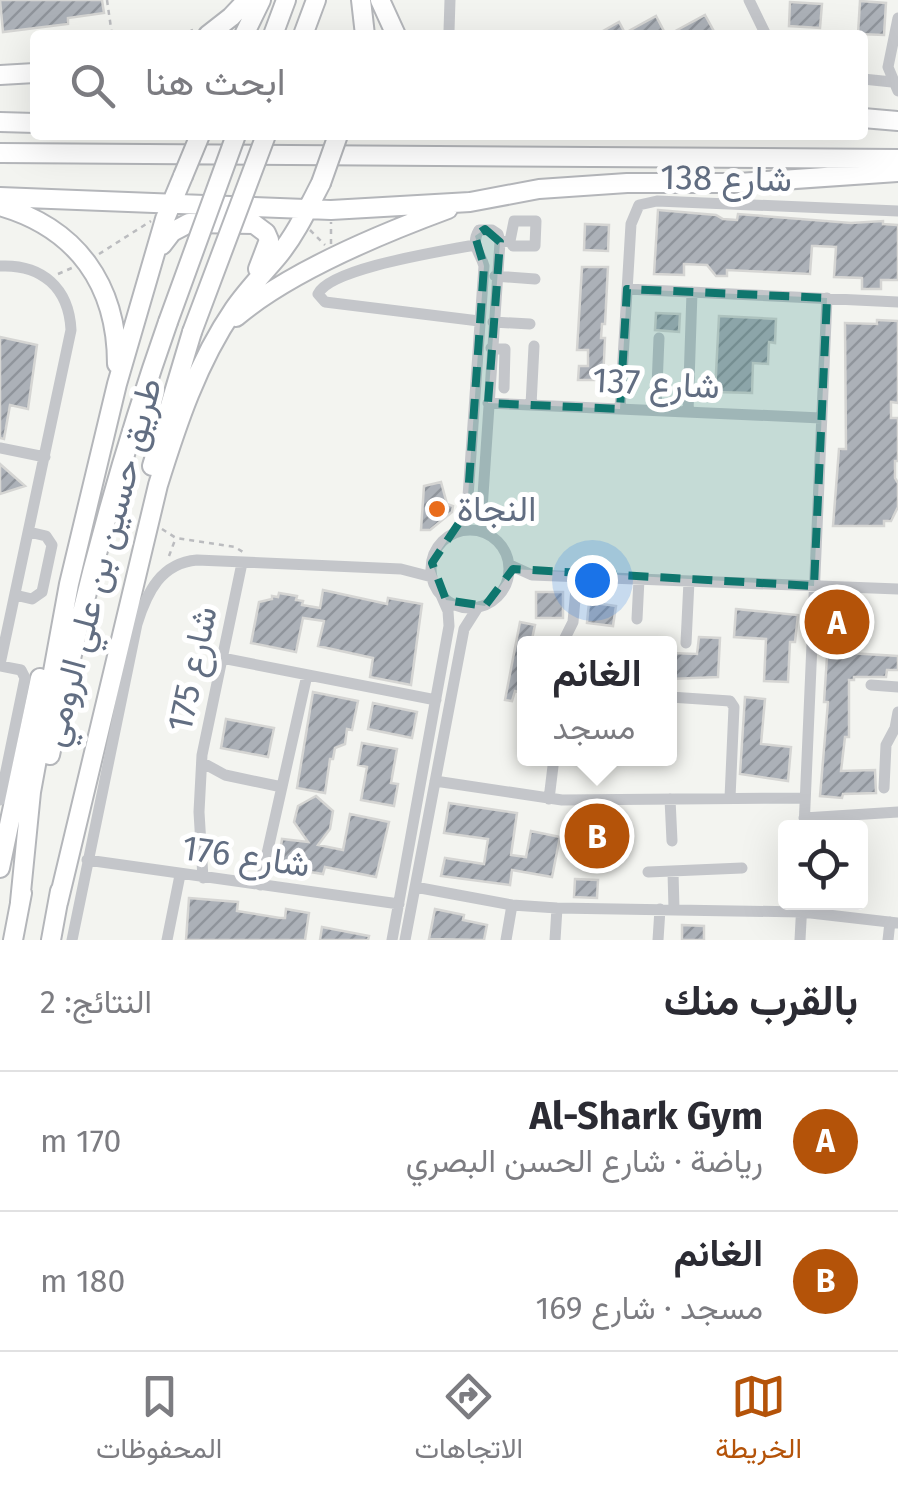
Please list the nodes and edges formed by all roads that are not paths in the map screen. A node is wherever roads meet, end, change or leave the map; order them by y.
1 (247, 0) edge
2 (264, 0) edge
3 (286, 0) edge
4 (316, 0) edge
5 (358, 0) edge
6 (380, 0) edge
7 (450, 0) edge
8 (749, 0) edge
9 (898, 18) edge
10 (215, 30) edge
11 (247, 30) edge
12 (256, 30) edge
13 (275, 30) edge
14 (305, 30) edge
15 (356, 30) edge
16 (364, 30) edge
17 (394, 30) edge
18 (449, 30) edge
19 (764, 30) edge
20 (30, 73) edge
21 (0, 75) edge
22 (868, 80) edge
23 (895, 86) edge
24 (868, 118) edge
25 (898, 121) edge
26 (0, 122) edge
27 (30, 122) edge
28 (868, 130) edge
29 (898, 131) edge
30 (198, 140) edge
31 (234, 140) edge
32 (264, 140) edge
33 (336, 140) edge
34 (0, 152) edge
35 (898, 159) edge
36 (898, 172) edge
37 (0, 197) edge
38 (172, 202) junction
39 (470, 202) junction
40 (0, 206) edge
41 (308, 210) junction
42 (898, 211) edge
43 (474, 245) junction
44 (0, 266) edge
45 (150, 273) junction
46 (495, 276) junction
47 (535, 278) dead end
48 (250, 288) junction
49 (626, 290) junction
50 (692, 292) junction
51 (827, 298) junction
52 (898, 302) edge
53 (486, 322) junction
54 (530, 324) dead end
55 (221, 330) junction
56 (659, 338) dead end
57 (534, 346) dead end
58 (491, 348) junction
59 (117, 384) junction
60 (504, 388) dead end
61 (488, 402) junction
62 (531, 404) junction
63 (620, 409) junction
64 (656, 410) junction
65 (688, 412) junction
66 (821, 418) junction
67 (0, 448) edge
68 (46, 457) junction
69 (29, 532) junction
70 (458, 532) junction
71 (488, 534) junction
72 (434, 556) junction
73 (242, 563) junction
74 (510, 565) junction
75 (401, 569) junction
76 (532, 575) junction
77 (432, 577) junction
78 (577, 577) junction
79 (639, 579) junction
80 (689, 581) junction
81 (814, 586) junction
82 (505, 588) junction
83 (898, 589) edge
84 (15, 595) junction
85 (441, 595) junction
86 (478, 608) junction
87 (637, 619) dead end
88 (62, 622) junction
89 (566, 636) edge
90 (686, 644) dead end
91 (222, 658) junction
92 (0, 661) edge
93 (306, 675) junction
94 (871, 685) dead end
95 (898, 687) edge
96 (677, 697) edge
97 (436, 700) junction
98 (898, 712) edge
99 (203, 763) junction
100 (553, 766) edge
101 (434, 782) junction
102 (282, 787) junction
103 (884, 788) dead end
104 (730, 798) junction
105 (805, 798) junction
106 (549, 799) junction
107 (670, 799) junction
108 (6, 806) edge
109 (898, 812) edge
110 (804, 820) edge
111 (830, 820) edge
112 (0, 830) edge
113 (672, 840) dead end
114 (86, 860) junction
115 (0, 868) edge
116 (742, 868) dead end
117 (648, 872) dead end
118 (673, 872) junction
119 (180, 875) junction
120 (202, 878) junction
121 (260, 886) junction
122 (415, 887) junction
123 (20, 902) junction
124 (58, 903) junction
125 (399, 904) junction
126 (512, 905) junction
127 (778, 907) edge
128 (557, 908) junction
129 (660, 909) junction
130 (674, 909) junction
131 (802, 910) edge
132 (819, 910) edge
133 (894, 923) edge
134 (13, 940) edge
135 (51, 940) edge
136 (72, 940) edge
137 (167, 940) edge
138 (392, 940) edge
139 (404, 940) edge
140 (506, 940) edge
141 (555, 940) edge
142 (658, 940) edge
143 (800, 940) edge
144 (888, 940) edge

1 - 10 highway
2 - 11 highway
2 - 12 highway
3 - 13 highway
4 - 14 highway
5 - 15 highway
5 - 16 highway
6 - 17 highway
7 - 18 street
8 - 19 street
9 - 23 street
20 - 21 highway
22 - 23 street
24 - 25 highway
26 - 27 highway
28 - 29 highway
30 - 38 highway, bridge
31 - 123 highway, طريق حسين بن علي الرومي, bridge
32 - 124 highway, طريق حسين بن علي الرومي, bridge
33 - 41 highway, bridge
34 - 35 highway
36 - 39 highway
37 - 38 highway
38 - 41 highway
38 - 45 highway
39 - 41 highway
39 - 55 highway
40 - 59 highway
41 - 48 highway
42 - 49 street, شارع 138
43 - 46 street
43 - 53 street
43 - 53 street
44 - 68 street
45 - 48 highway
45 - 59 highway
46 - 47 street
46 - 53 street
48 - 55 highway
49 - 50 street
49 - 63 street, شارع 138
50 - 51 street
50 - 65 street
51 - 52 street
51 - 66 street
53 - 54 street
53 - 58 street
53 - 70 street
55 - 124 highway
56 - 64 street
57 - 62 street
58 - 60 street
58 - 61 street
59 - 88 highway
61 - 62 street, شارع 137
61 - 71 street
62 - 63 street, شارع 137
63 - 64 street, شارع 137
64 - 65 street, شارع 137
65 - 66 street, شارع 137
66 - 81 street
67 - 68 street
68 - 69 street
69 - 84 street
69 - 84 street
70 - 71 street
70 - 72 street
71 - 74 street
72 - 75 street
72 - 77 street
73 - 75 street
73 - 91 street, شارع 175
73 - 114 street
74 - 76 street
74 - 82 street
75 - 77 street
76 - 78 street
76 - 82 street
77 - 85 street
78 - 79 street
78 - 89 street
79 - 80 street
79 - 87 street
80 - 81 street
80 - 90 street
81 - 83 street
81 - 105 street
82 - 86 street
84 - 92 street
85 - 86 street
85 - 97 street
86 - 101 street
88 - 108 highway
88 - 123 highway
91 - 93 street
91 - 99 street, شارع 175
92 - 108 street
93 - 97 street
93 - 102 street
94 - 95 street
96 - 104 street
97 - 125 street
98 - 103 street
99 - 102 street, شارع 175
99 - 120 street
100 - 106 street
101 - 106 street
101 - 122 street
102 - 121 street
104 - 105 street
104 - 107 street
105 - 110 street
106 - 107 street
107 - 113 street
108 - 112 street
108 - 115 highway
109 - 111 street
114 - 119 street, شارع 176
114 - 136 street
116 - 118 street
117 - 118 street
118 - 130 street
119 - 120 street, شارع 176
119 - 137 street
120 - 121 street, شارع 176
121 - 125 street, شارع 176
122 - 126 street
122 - 139 street
123 - 134 highway, طريق حسين بن علي الرومي
124 - 135 highway, طريق حسين بن علي الرومي
125 - 138 street
126 - 128 street
126 - 140 street
127 - 130 street
128 - 129 street
128 - 141 street
129 - 130 street
129 - 142 street
131 - 143 street
132 - 133 street
133 - 144 street

